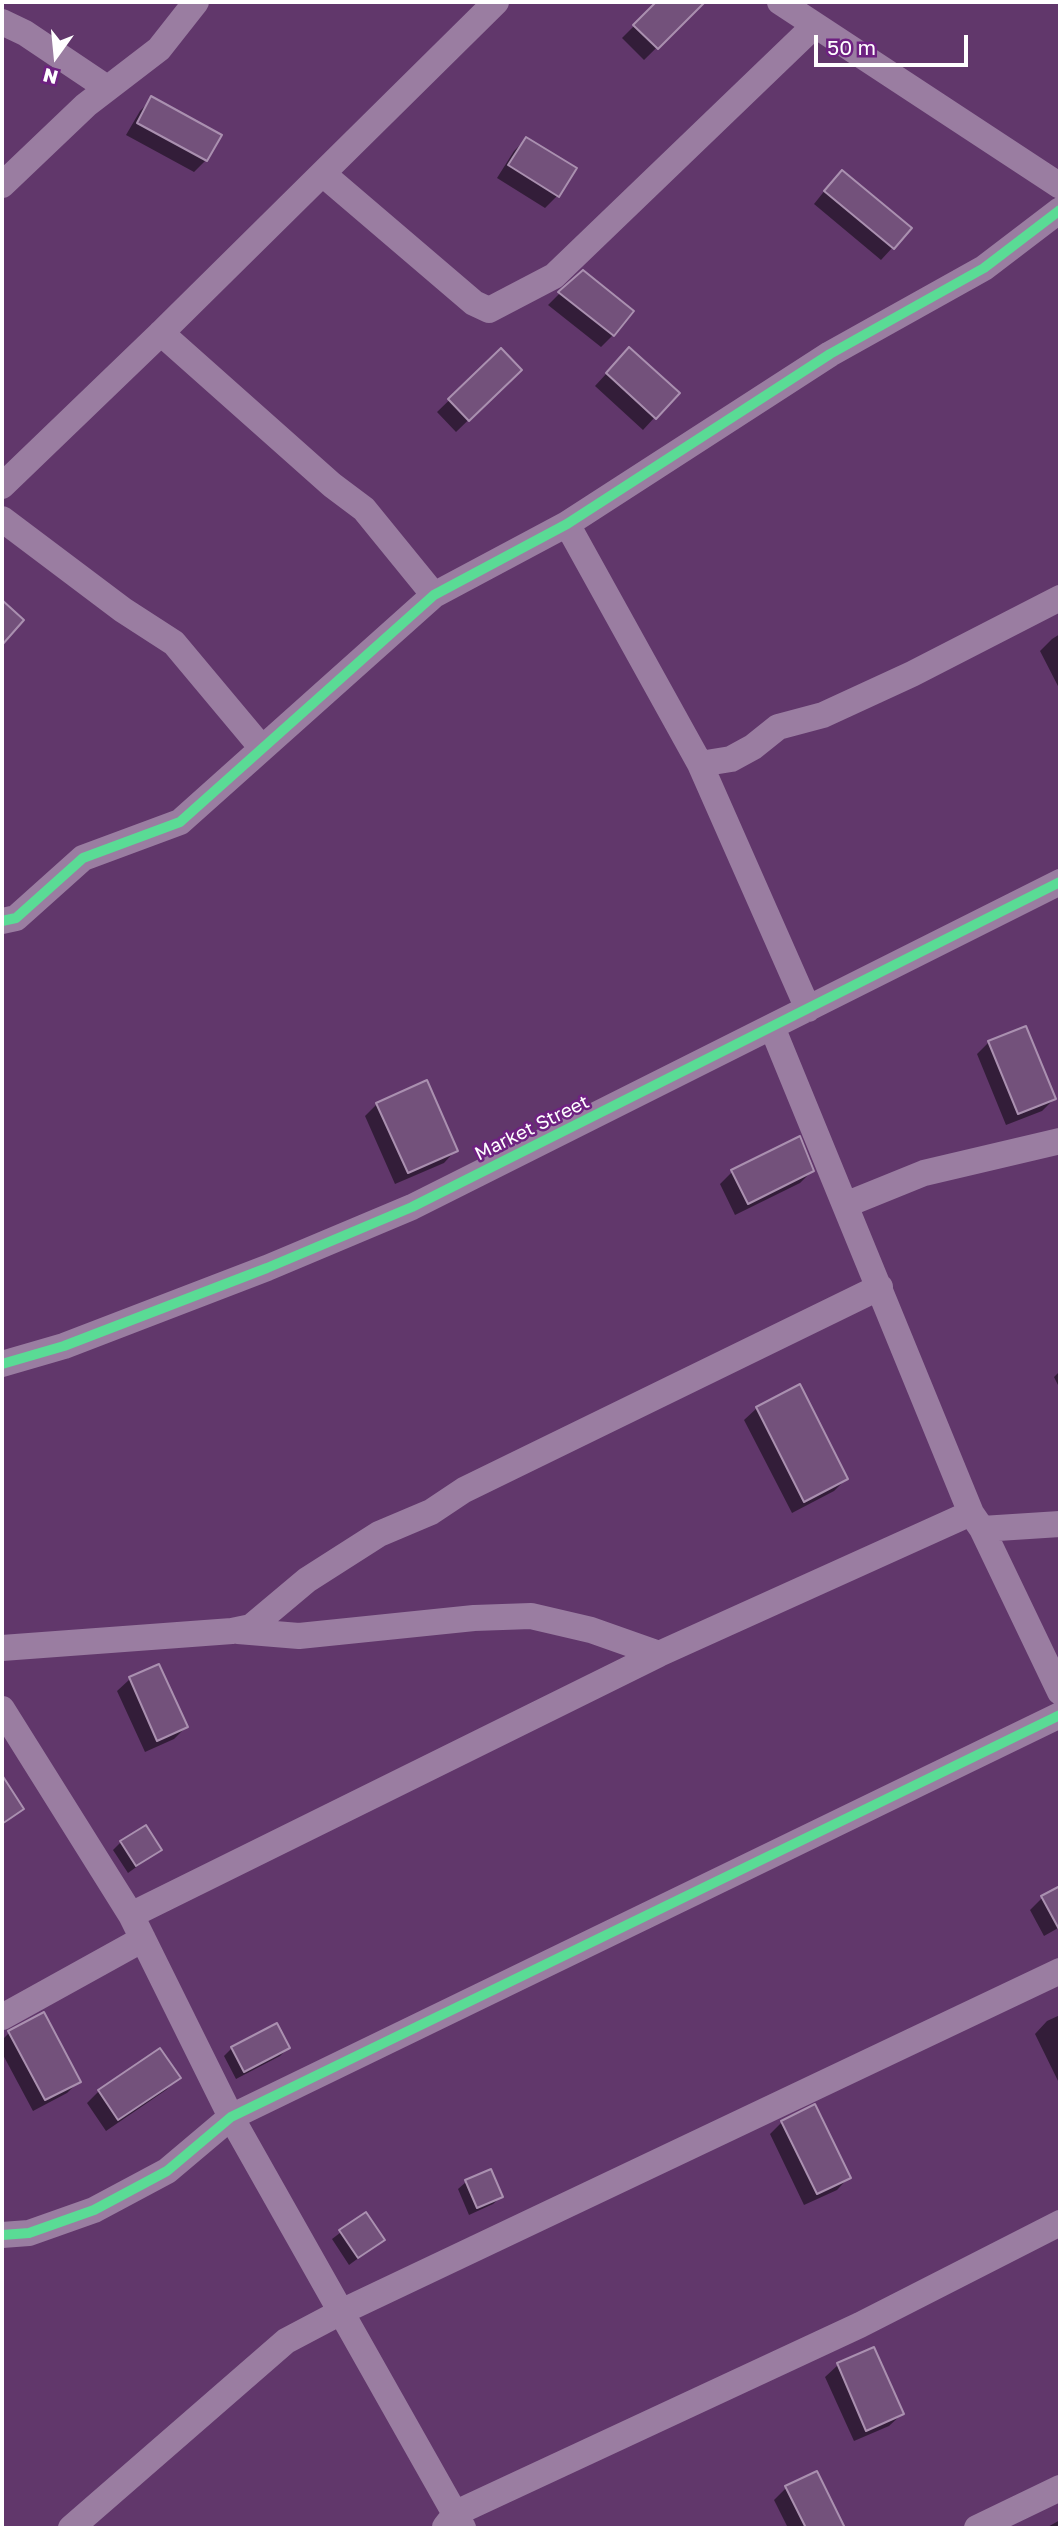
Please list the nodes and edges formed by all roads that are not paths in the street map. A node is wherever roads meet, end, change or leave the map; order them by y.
1 (196, 2) edge
2 (496, 2) edge
3 (779, 2) edge
4 (2, 22) edge
5 (814, 26) junction
6 (107, 88) junction
7 (323, 174) junction
8 (2, 185) edge
9 (1060, 186) edge
10 (1060, 210) edge
11 (161, 333) junction
12 (2, 486) edge
13 (2, 519) edge
14 (567, 524) junction
15 (434, 595) junction
16 (1060, 598) edge
17 (261, 747) junction
18 (700, 764) junction
19 (1060, 882) edge
20 (2, 922) edge
21 (807, 1009) junction
22 (772, 1027) junction
23 (1059, 1144) edge
24 (845, 1205) junction
25 (880, 1287) junction
26 (2, 1364) edge
27 (976, 1521) junction
28 (1060, 1524) edge
29 (232, 1631) junction
30 (2, 1648) edge
31 (659, 1654) junction
32 (1060, 1692) edge
33 (2, 1709) edge
34 (1060, 1715) edge
35 (131, 1915) junction
36 (143, 1939) junction
37 (1060, 1971) edge
38 (2, 2017) edge
39 (231, 2117) junction
40 (1060, 2223) edge
41 (2, 2235) edge
42 (339, 2312) junction
43 (1060, 2488) edge
44 (454, 2523) edge
45 (71, 2528) edge
46 (977, 2528) edge

1 - 6 street
2 - 7 street
3 - 5 street
4 - 6 street
5 - 7 street
5 - 9 street
6 - 8 street
7 - 11 street
10 - 14 street
11 - 12 street
11 - 15 street
13 - 17 street
14 - 15 street
14 - 18 street
15 - 17 street
16 - 18 street
17 - 20 street
18 - 21 street
19 - 21 street, Market Street
21 - 22 street, Market Street
22 - 24 street
22 - 26 street, Market Street
23 - 24 street
24 - 25 street
25 - 27 street
25 - 29 street
27 - 28 street
27 - 31 street
27 - 32 street
29 - 30 street
29 - 31 street
31 - 35 street
33 - 35 street
34 - 39 street
35 - 36 street
36 - 38 street
36 - 39 street
37 - 42 street
39 - 41 street
39 - 42 street
40 - 44 street
42 - 44 street
42 - 45 street
43 - 46 street

